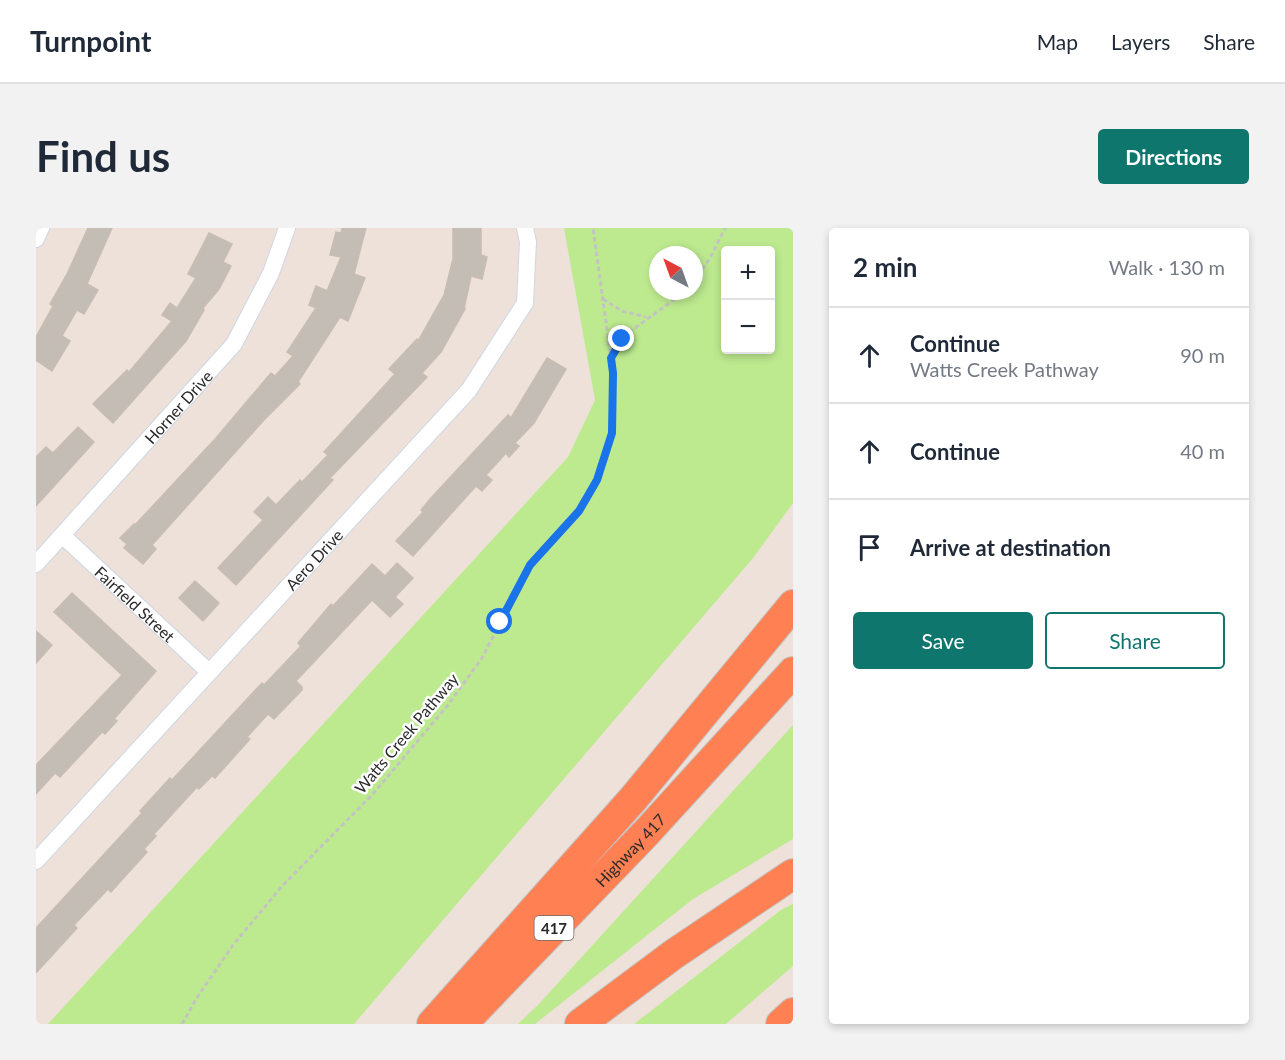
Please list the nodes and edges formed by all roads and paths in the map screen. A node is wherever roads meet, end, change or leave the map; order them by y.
1 (41, 228) edge
2 (287, 228) edge
3 (525, 228) edge
4 (593, 228) edge
5 (725, 228) edge
6 (36, 239) edge
7 (703, 268) edge
8 (603, 299) junction
9 (673, 300) edge
10 (648, 318) junction
11 (611, 358) junction
12 (63, 536) junction
13 (36, 564) edge
14 (793, 605) edge
15 (209, 672) junction
16 (793, 672) edge
17 (36, 861) edge
18 (793, 874) edge
19 (793, 1013) edge
20 (182, 1024) edge
21 (432, 1024) edge
22 (462, 1024) edge
23 (579, 1024) edge
24 (781, 1024) edge

1 - 6 street
2 - 12 street, Horner Drive
3 - 15 street, Aero Drive
4 - 8 path, Watts Creek Pathway
5 - 7 path
8 - 10 path
8 - 11 path, Watts Creek Pathway
9 - 10 path
10 - 11 path
11 - 20 path, Watts Creek Pathway
12 - 13 street, Horner Drive
12 - 15 street, Fairfield Street
14 - 21 highway
15 - 17 street, Aero Drive
16 - 22 highway, Highway 417 / 417
18 - 23 highway
19 - 24 highway

